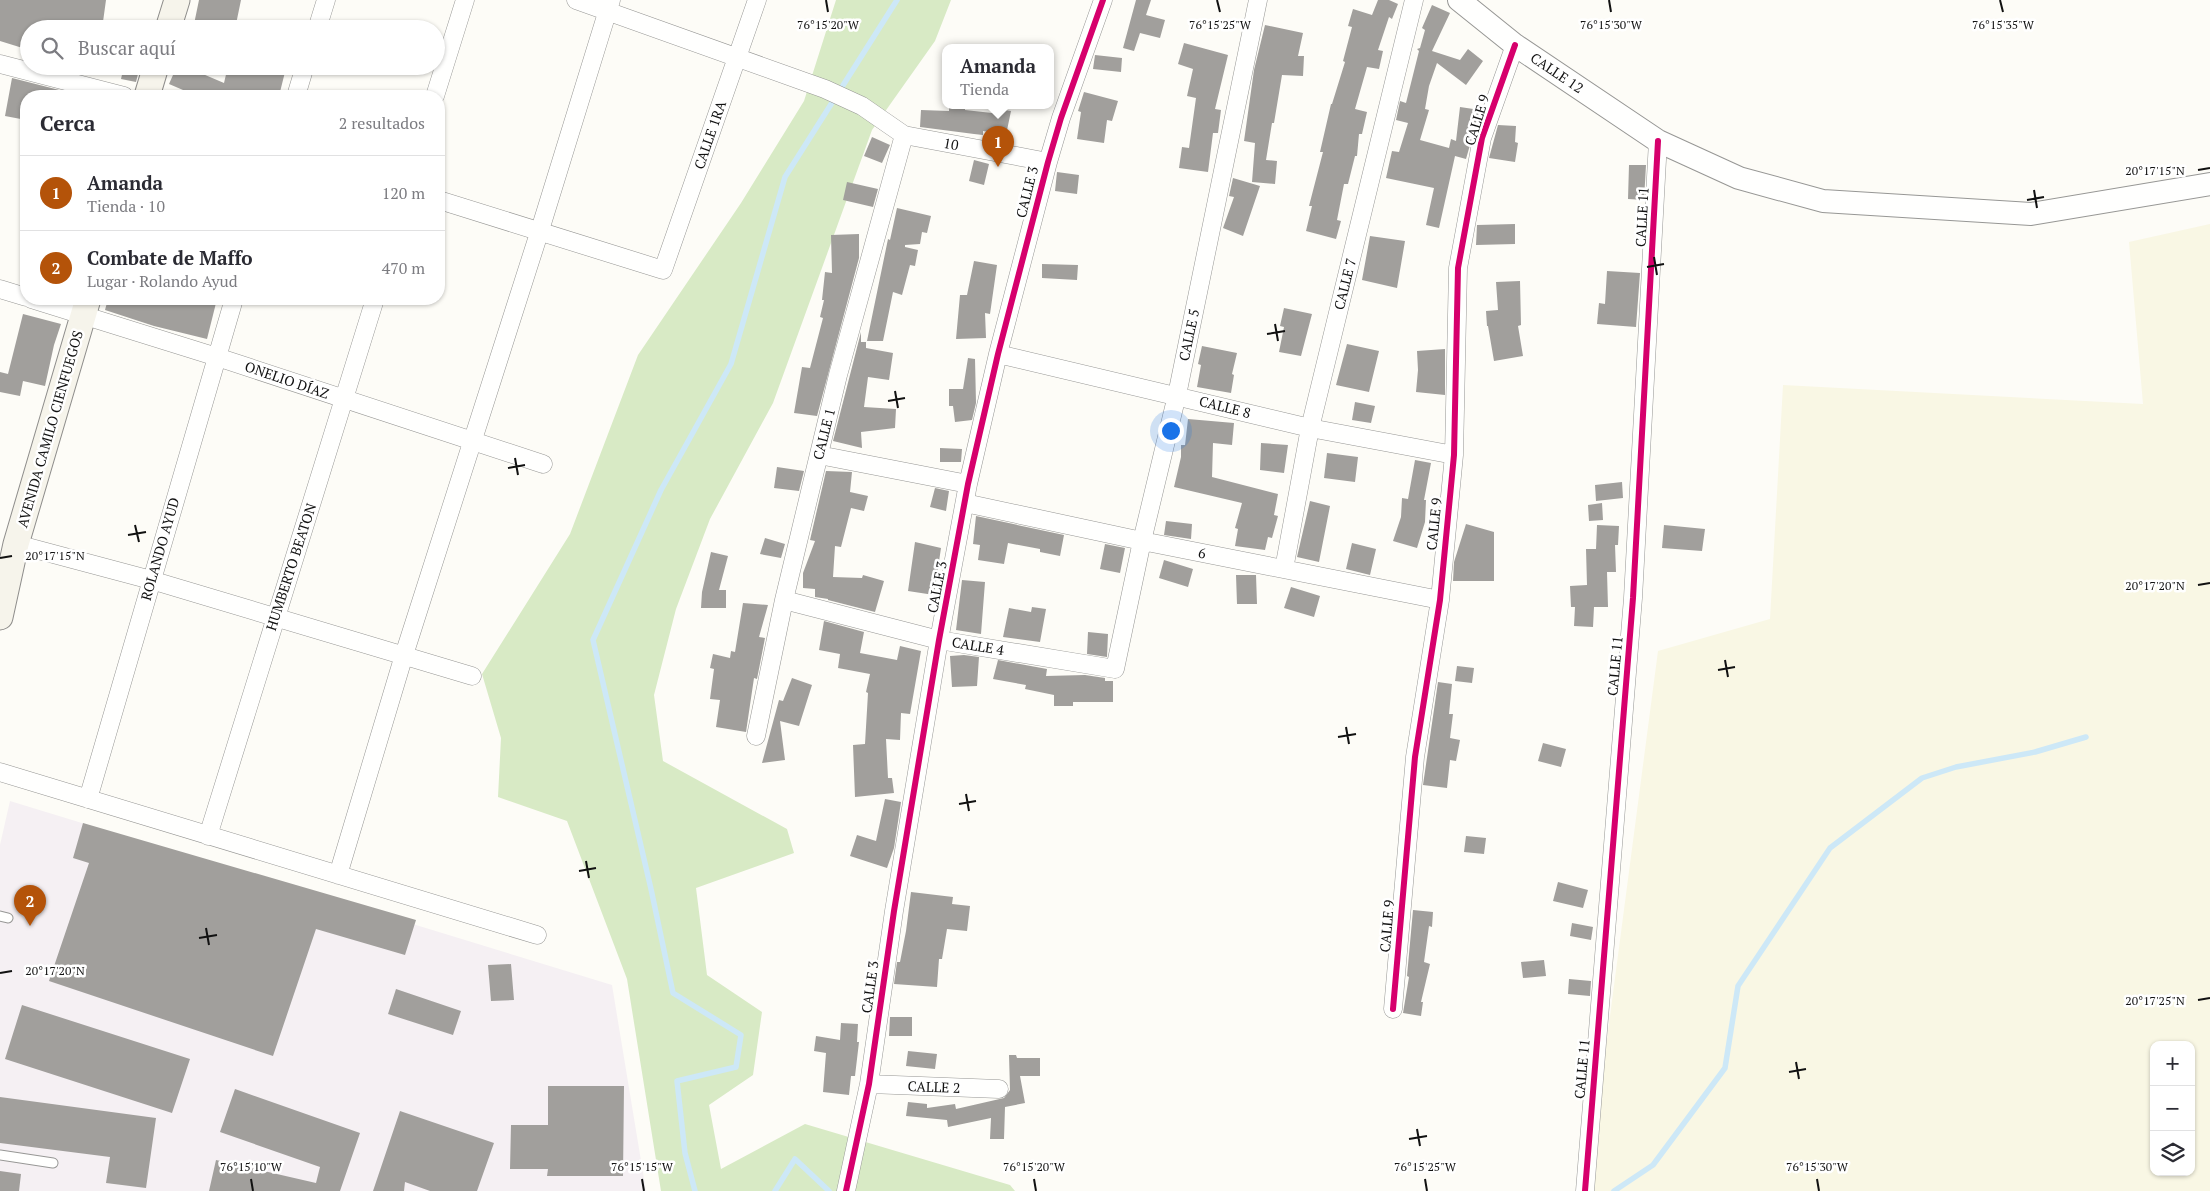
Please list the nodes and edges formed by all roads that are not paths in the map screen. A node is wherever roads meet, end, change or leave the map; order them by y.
1 (177, 0) edge
2 (326, 0) edge
3 (464, 0) edge
4 (576, 0) edge
5 (757, 0) edge
6 (1103, 0) edge
7 (1258, 0) edge
8 (1414, 0) edge
9 (1459, 0) edge
10 (609, 5) edge
11 (171, 20) edge
12 (320, 20) edge
13 (1515, 45) junction
14 (737, 58) junction
15 (445, 63) edge
16 (0, 64) edge
17 (20, 69) edge
18 (43, 75) edge
19 (153, 75) edge
20 (302, 75) edge
21 (441, 75) edge
22 (101, 90) edge
23 (149, 90) edge
24 (298, 90) edge
25 (437, 90) edge
26 (904, 135) junction
27 (1658, 141) junction
28 (1048, 162) junction
29 (2210, 184) edge
30 (445, 202) edge
31 (540, 230) junction
32 (0, 289) edge
33 (20, 295) edge
34 (72, 305) edge
35 (232, 305) edge
36 (373, 305) edge
37 (86, 307) edge
38 (998, 354) junction
39 (217, 356) junction
40 (1177, 396) junction
41 (345, 400) junction
42 (1310, 428) junction
43 (473, 440) junction
44 (1454, 454) junction
45 (818, 455) junction
46 (543, 464) dead end
47 (968, 484) junction
48 (965, 503) junction
49 (1142, 542) junction
50 (16, 544) junction
51 (1284, 569) junction
52 (151, 580) junction
53 (784, 600) junction
54 (1440, 600) junction
55 (0, 617) edge
56 (275, 617) junction
57 (939, 640) junction
58 (404, 655) junction
59 (1115, 669) joint
60 (472, 676) dead end
61 (756, 736) dead end
62 (0, 772) edge
63 (88, 799) junction
64 (208, 836) junction
65 (338, 875) junction
66 (537, 935) dead end
67 (1393, 1009) dead end
68 (869, 1084) junction
69 (999, 1089) dead end
70 (0, 1155) edge
71 (53, 1163) dead end
72 (846, 1191) edge
73 (1585, 1191) edge

1 - 11 main road
2 - 12 street
3 - 15 street
4 - 10 street, 10
5 - 14 street, CALLE 1RA
6 - 28 street, CALLE 3
7 - 40 street, CALLE 5
8 - 42 street, CALLE 7
9 - 13 street, CALLE 12
10 - 14 street, 10
10 - 31 street
13 - 27 street, CALLE 12
13 - 44 street, CALLE 9
14 - 26 street, 10
14 - 31 street, CALLE 1RA
16 - 17 street
18 - 22 street
19 - 23 main road
20 - 24 street
21 - 25 street
26 - 28 street, 10
26 - 45 street, CALLE 1
27 - 29 street, CALLE 12
27 - 73 street, CALLE 11
28 - 38 street, CALLE 3
30 - 31 street
31 - 43 street
32 - 33 street
34 - 37 street, ONELIO DÍAZ
35 - 39 street, ROLANDO AYUD
36 - 41 street, HUMBERTO BEATON
37 - 39 street, ONELIO DÍAZ
37 - 50 main road, AVENIDA CAMILO CIENFUEGOS
38 - 40 street, CALLE 8
38 - 47 street, CALLE 3
39 - 41 street, ONELIO DÍAZ
39 - 52 street, ROLANDO AYUD
40 - 42 street, CALLE 8
40 - 49 street, CALLE 5
41 - 43 street, ONELIO DÍAZ
41 - 56 street, HUMBERTO BEATON
42 - 44 street, CALLE 8
42 - 51 street, CALLE 7
43 - 46 street, ONELIO DÍAZ
43 - 58 street
44 - 54 street, CALLE 9
45 - 47 street
45 - 53 street, CALLE 1
47 - 48 street, CALLE 3
48 - 49 street, 6
48 - 57 street, CALLE 3
49 - 51 street, 6
49 - 59 street, CALLE 5
50 - 52 street
50 - 55 main road, AVENIDA CAMILO CIENFUEGOS
51 - 54 street, 6
52 - 56 street
52 - 63 street, ROLANDO AYUD
53 - 57 street, CALLE 4
53 - 61 street, CALLE 1
54 - 67 street, CALLE 9
56 - 58 street
56 - 64 street, HUMBERTO BEATON
57 - 59 street, CALLE 4
57 - 68 street, CALLE 3
58 - 60 street
58 - 65 street
62 - 63 street
63 - 64 street
64 - 65 street
65 - 66 street
68 - 69 street, CALLE 2
68 - 72 street, CALLE 3
70 - 71 lane

